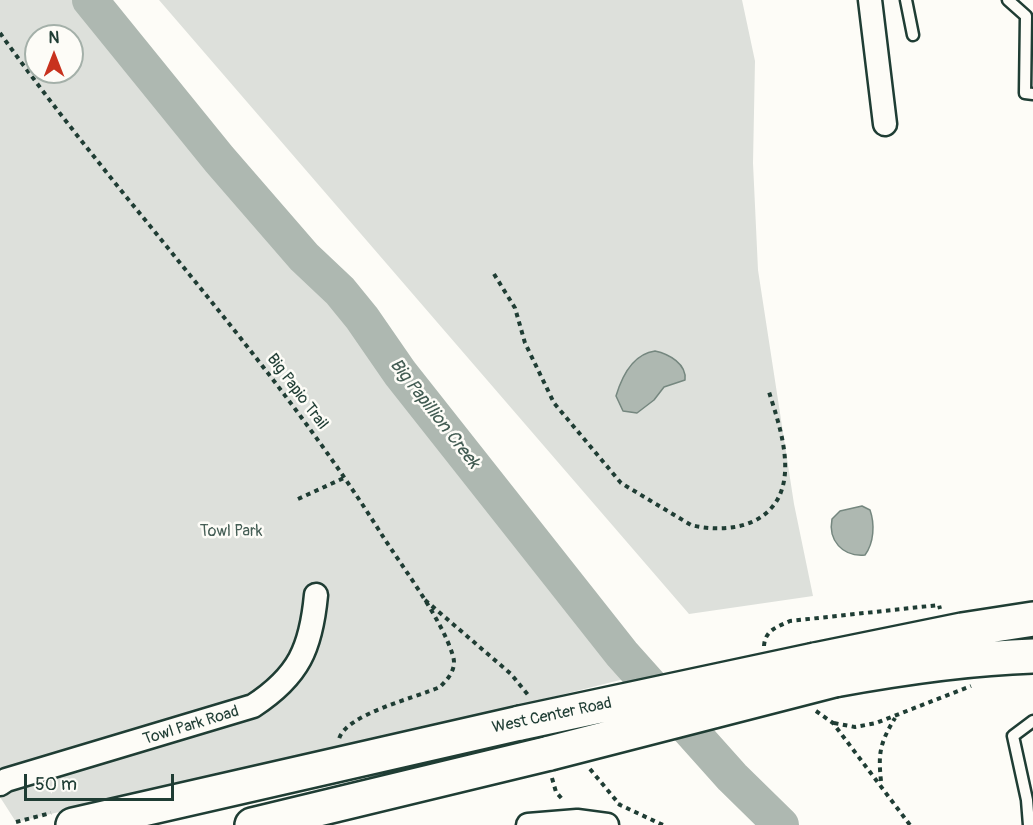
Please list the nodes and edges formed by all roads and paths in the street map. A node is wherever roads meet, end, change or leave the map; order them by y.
1 (870, 0) edge
2 (906, 0) edge
3 (1008, 0) edge
4 (1029, 16) edge
5 (0, 33) edge
6 (913, 35) dead end
7 (1033, 94) edge
8 (885, 124) dead end
9 (494, 274) dead end
10 (769, 392) dead end
11 (346, 477) junction
12 (298, 499) dead end
13 (316, 595) dead end
14 (1033, 619) edge
15 (1033, 656) edge
16 (824, 670) junction
17 (973, 682) dead end
18 (896, 718) junction
19 (1033, 720) edge
20 (833, 723) dead end
21 (339, 745) dead end
22 (550, 763) junction
23 (0, 784) edge
24 (556, 792) dead end
25 (620, 805) dead end
26 (74, 825) edge
27 (252, 825) edge
28 (528, 825) edge
29 (607, 825) edge
30 (663, 825) edge
31 (910, 825) edge
32 (1029, 825) edge

1 - 8 street
2 - 6 lane
3 - 4 lane
4 - 7 lane
5 - 11 path, Big Papio Trail
9 - 10 path
11 - 12 path
11 - 21 path, Big Papio Trail
13 - 23 street, Towl Park Road
14 - 16 main road, West Center Road
15 - 16 main road, West Center Road
16 - 22 main road, West Center Road, bridge
16 - 26 main road, West Center Road, bridge
17 - 18 path
18 - 20 path
18 - 31 path
19 - 32 lane
22 - 24 path
22 - 27 main road, West Center Road
25 - 30 path
28 - 29 street

